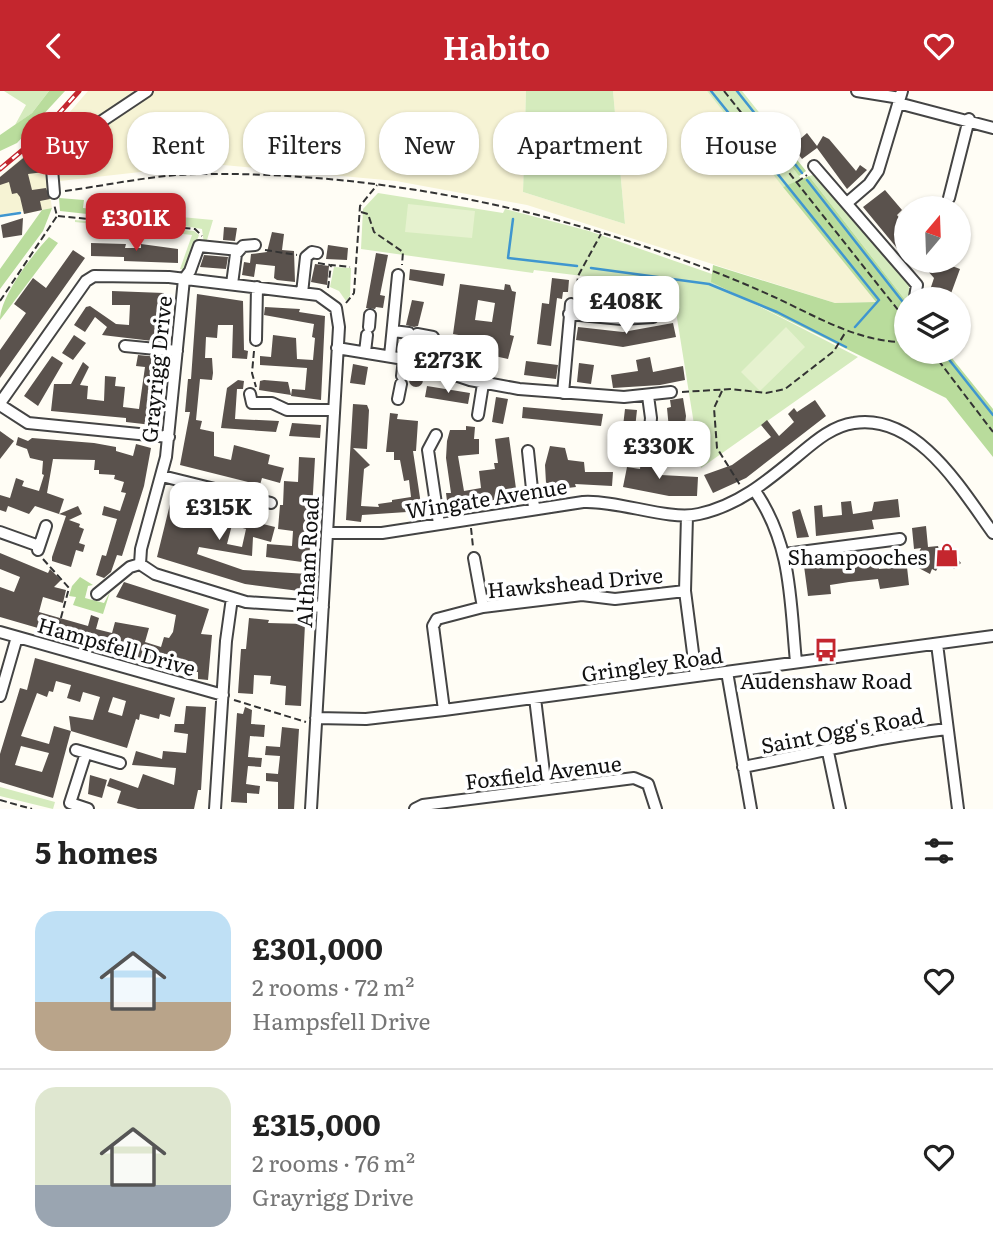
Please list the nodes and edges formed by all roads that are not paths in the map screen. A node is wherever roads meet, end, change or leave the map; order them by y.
1 (147, 91) edge
2 (857, 91) edge
3 (900, 97) edge
4 (969, 119) junction
5 (993, 128) edge
6 (814, 166) road end
7 (54, 193) road end
8 (950, 196) edge
9 (847, 203) junction
10 (255, 245) road end
11 (239, 250) junction
12 (314, 257) road end
13 (398, 275) road end
14 (184, 279) junction
15 (232, 284) junction
16 (257, 287) junction
17 (917, 287) edge
18 (302, 293) junction
19 (637, 307) dead end
20 (370, 315) dead end
21 (653, 317) dead end
22 (638, 319) junction
23 (393, 331) junction
24 (259, 334) road end
25 (433, 337) dead end
26 (125, 346) dead end
27 (337, 348) junction
28 (177, 351) junction
29 (365, 352) junction
30 (390, 356) junction
31 (404, 359) junction
32 (483, 384) junction
33 (671, 392) road end
34 (563, 393) junction
35 (648, 396) junction
36 (398, 399) dead end
37 (250, 403) road end
38 (0, 404) edge
39 (334, 410) junction
40 (478, 415) dead end
41 (663, 432) dead end
42 (436, 435) dead end
43 (169, 437) junction
44 (528, 451) dead end
45 (162, 476) junction
46 (749, 490) junction
47 (271, 503) dead end
48 (534, 508) junction
49 (687, 516) junction
50 (439, 524) junction
51 (46, 526) dead end
52 (0, 533) edge
53 (328, 533) junction
54 (993, 533) edge
55 (785, 554) junction
56 (901, 554) dead end
57 (474, 558) road end
58 (140, 564) junction
59 (685, 591) junction
60 (97, 594) dead end
61 (232, 598) junction
62 (323, 607) junction
63 (483, 607) junction
64 (0, 632) edge
65 (993, 636) edge
66 (17, 637) junction
67 (937, 644) junction
68 (796, 662) junction
69 (727, 672) junction
70 (696, 676) junction
71 (223, 695) junction
72 (0, 696) edge
73 (535, 698) junction
74 (444, 710) junction
75 (316, 723) junction
76 (947, 729) junction
77 (828, 752) junction
78 (120, 763) dead end
79 (743, 767) junction
80 (546, 789) junction
81 (489, 797) junction
82 (65, 806) edge
83 (88, 809) edge
84 (215, 809) edge
85 (311, 809) edge
86 (415, 809) edge
87 (489, 809) edge
88 (656, 809) edge
89 (751, 809) edge
90 (840, 809) edge
91 (958, 809) edge

1 - 7 street
2 - 3 street
3 - 4 street
3 - 9 street
4 - 5 street
4 - 8 street
6 - 9 street
9 - 17 street
10 - 11 street
11 - 14 street, Grayrigg Drive
11 - 15 street
12 - 18 street
13 - 23 street
14 - 15 street
14 - 28 street, Grayrigg Drive
14 - 38 street
15 - 16 street
16 - 18 street
16 - 24 street
18 - 27 street, Altham Road
19 - 22 street
20 - 29 street
21 - 22 street
22 - 34 street
23 - 25 street
23 - 30 street
26 - 28 street
27 - 29 street
27 - 39 street, Altham Road
28 - 43 street, Grayrigg Drive
29 - 30 street
30 - 31 street
31 - 32 street
31 - 36 street
32 - 34 street
32 - 40 street
33 - 35 street
34 - 35 street
35 - 41 street
37 - 39 street
38 - 43 street
39 - 53 street, Altham Road
42 - 50 street
43 - 45 street, Grayrigg Drive
44 - 48 street
45 - 47 street
45 - 58 street, Grayrigg Drive
46 - 49 street, Wingate Avenue
46 - 54 street, Wingate Avenue
46 - 55 street
48 - 49 street, Wingate Avenue
48 - 50 street, Wingate Avenue
49 - 59 street
50 - 53 street, Wingate Avenue
51 - 52 street
53 - 62 street, Altham Road
55 - 56 street
55 - 68 street
57 - 63 street
58 - 60 street
58 - 61 street
59 - 63 street, Hawkshead Drive
59 - 70 street
61 - 62 street
61 - 71 street
62 - 75 street, Altham Road
63 - 74 street, Hawkshead Drive
64 - 66 street, Hampsfell Drive
65 - 67 street, Gringley Road
66 - 71 street, Hampsfell Drive
66 - 72 street
67 - 68 street, Gringley Road
67 - 76 street
68 - 69 street, Gringley Road
69 - 70 street, Gringley Road
69 - 79 street
70 - 73 street, Gringley Road
71 - 84 street
73 - 74 street, Gringley Road
73 - 80 street
74 - 75 street, Gringley Road
75 - 85 street, Altham Road
76 - 77 street, Saint Ogg's Road
76 - 91 street
77 - 79 street, Saint Ogg's Road
77 - 90 street
78 - 82 street
79 - 89 street
80 - 81 street, Foxfield Avenue
80 - 88 street, Foxfield Avenue
81 - 86 street, Foxfield Avenue
81 - 87 street
82 - 83 street

